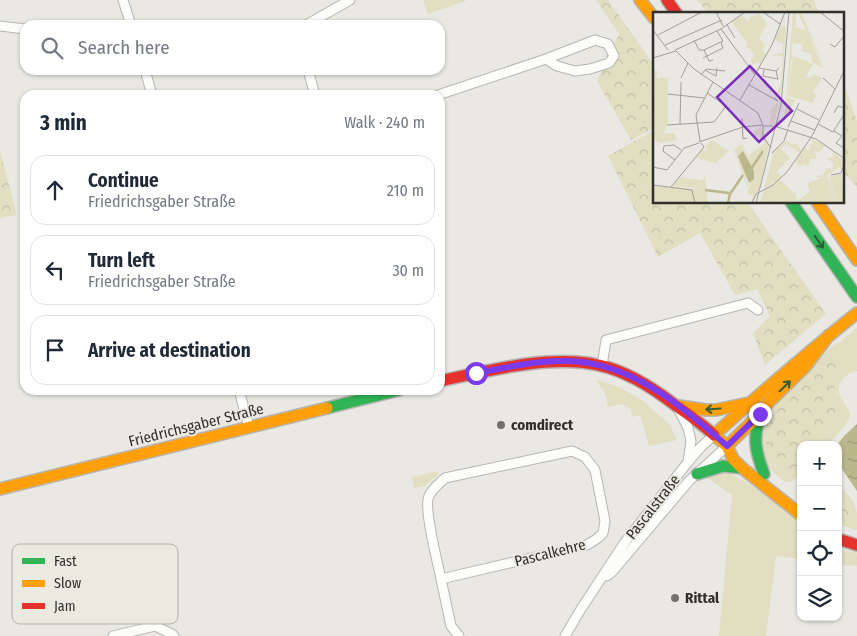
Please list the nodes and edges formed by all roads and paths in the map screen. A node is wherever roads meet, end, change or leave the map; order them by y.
1 (123, 0) edge
2 (350, 0) edge
3 (640, 0) edge
4 (667, 0) edge
5 (676, 12) edge
6 (653, 17) edge
7 (129, 20) edge
8 (315, 20) edge
9 (0, 26) edge
10 (20, 28) edge
11 (546, 59) junction
12 (146, 75) edge
13 (309, 75) edge
14 (151, 90) edge
15 (314, 90) edge
16 (445, 93) edge
17 (791, 204) edge
18 (817, 204) edge
19 (857, 260) edge
20 (857, 297) edge
21 (758, 310) dead end
22 (857, 313) edge
23 (829, 335) junction
24 (602, 366) junction
25 (445, 380) edge
26 (240, 395) edge
27 (379, 395) edge
28 (749, 403) junction
29 (677, 406) junction
30 (760, 414) junction
31 (249, 427) junction
32 (714, 435) junction
33 (727, 446) junction
34 (688, 462) junction
35 (742, 468) junction
36 (697, 474) junction
37 (764, 474) junction
38 (0, 489) edge
39 (797, 502) edge
40 (797, 512) edge
41 (842, 532) edge
42 (857, 536) edge
43 (842, 539) edge
44 (857, 545) edge
45 (441, 579) junction
46 (598, 584) junction
47 (458, 635) edge
48 (113, 636) edge
49 (174, 636) edge
50 (564, 636) edge

1 - 7 street
2 - 8 street
3 - 6 main road
4 - 5 main road
9 - 10 street
11 - 11 street
11 - 16 street
12 - 14 street
13 - 15 street
17 -> 20 main road
18 - 19 main road
21 - 24 street
22 - 23 main road
23 - 28 main road
30 -> 23 main road
24 - 25 main road
24 - 29 main road
26 - 31 street
27 - 31 main road, Friedrichsgaber Straße
28 -> 29 main road
28 - 32 main road
29 - 32 main road
29 - 34 street
30 - 33 main road
30 - 37 main road
31 - 38 main road, Friedrichsgaber Straße
32 - 33 main road
32 - 34 street, Pascalstraße
33 - 35 main road
33 - 36 street, Pascalstraße
33 - 37 main road
34 - 46 street, Pascalstraße
35 - 36 main road
35 - 40 main road
36 - 46 street, Pascalstraße
37 - 39 main road
41 - 42 main road
43 - 44 main road
45 - 45 street, Pascalkehre
45 - 47 street, Pascalkehre
46 - 50 street, Pascalstraße
48 - 49 street

